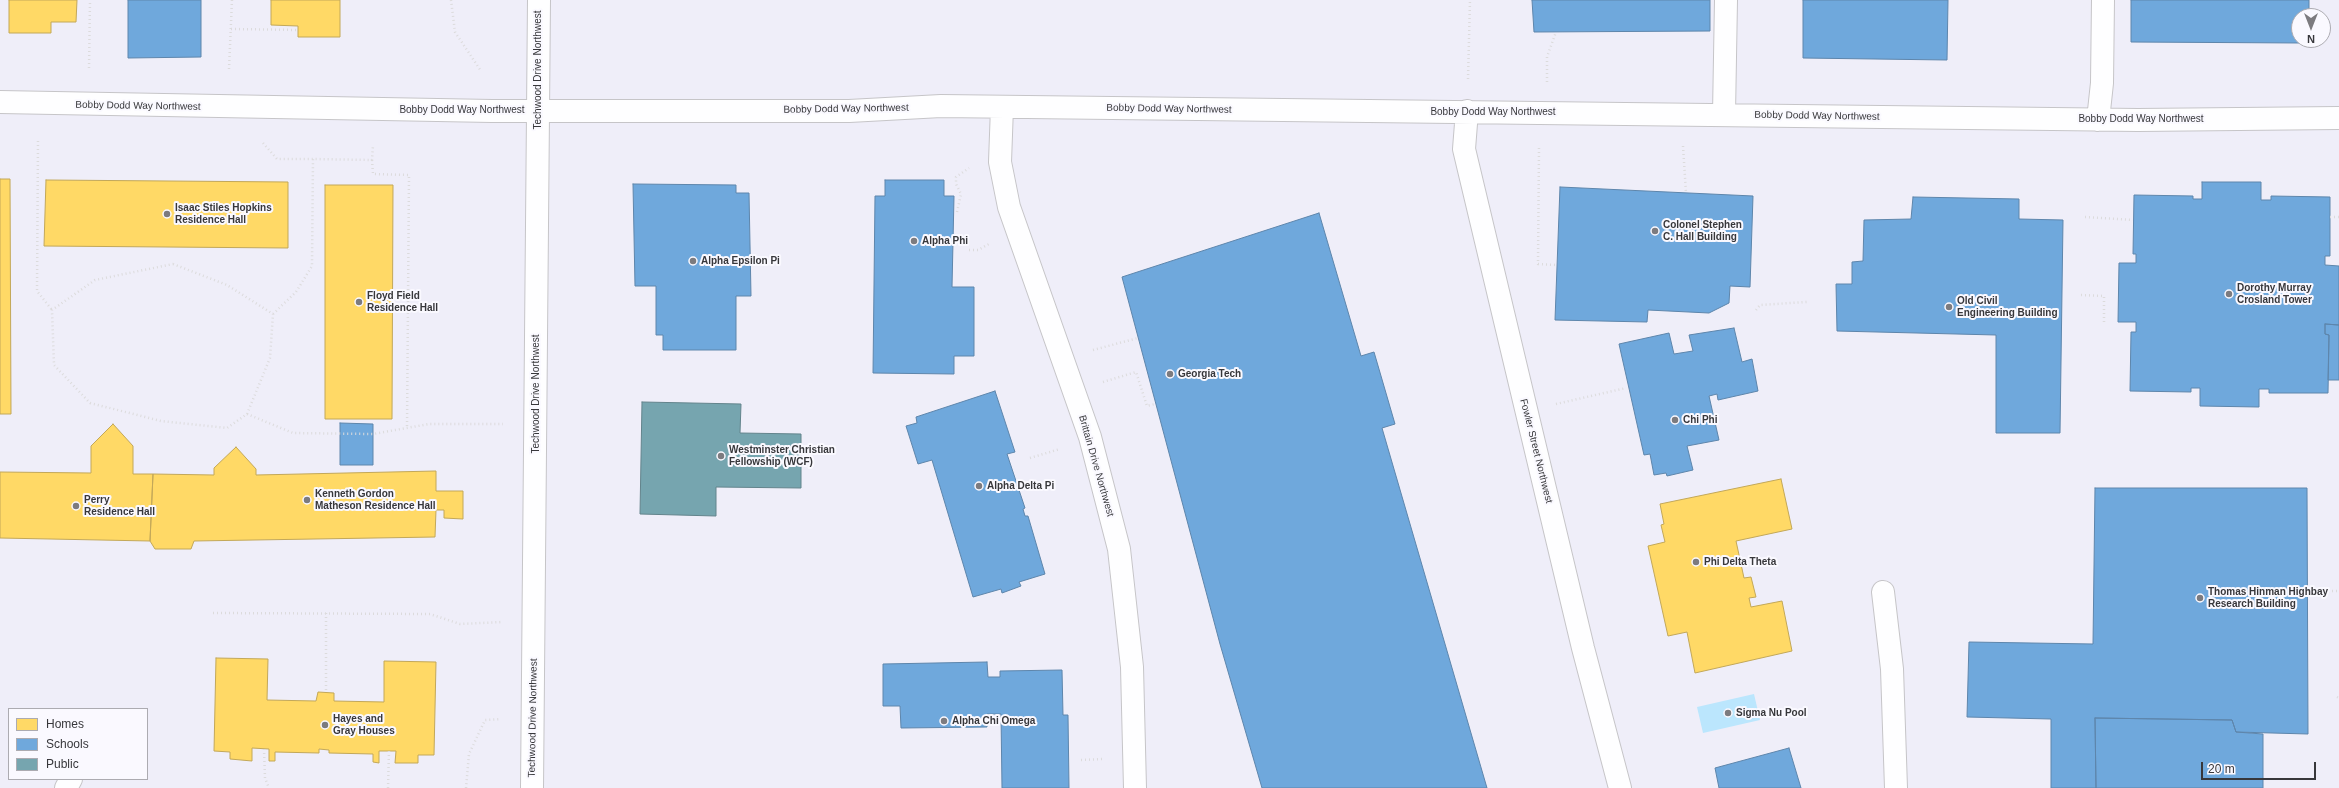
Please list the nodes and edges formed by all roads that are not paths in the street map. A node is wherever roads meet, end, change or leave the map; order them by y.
1 (538, 0) edge
2 (1726, 0) edge
3 (2102, 0) edge
4 (0, 102) edge
5 (1002, 107) junction
6 (538, 110) junction
7 (1467, 111) junction
8 (1724, 114) junction
9 (2339, 118) edge
10 (2098, 120) junction
11 (1883, 592) dead end
12 (532, 788) edge
13 (1135, 788) edge
14 (1620, 788) edge
15 (1896, 788) edge

1 - 6 street, Techwood Drive Northwest
2 - 8 street
3 - 10 street
4 - 6 street, Bobby Dodd Way Northwest
5 - 6 street, Bobby Dodd Way Northwest
5 - 7 street, Bobby Dodd Way Northwest
5 - 13 street, Brittain Drive Northwest
6 - 12 street, Techwood Drive Northwest
7 - 8 street, Bobby Dodd Way Northwest
7 - 14 street, Fowler Street Northwest
8 - 10 street, Bobby Dodd Way Northwest
9 - 10 street, Bobby Dodd Way Northwest
11 - 15 street

